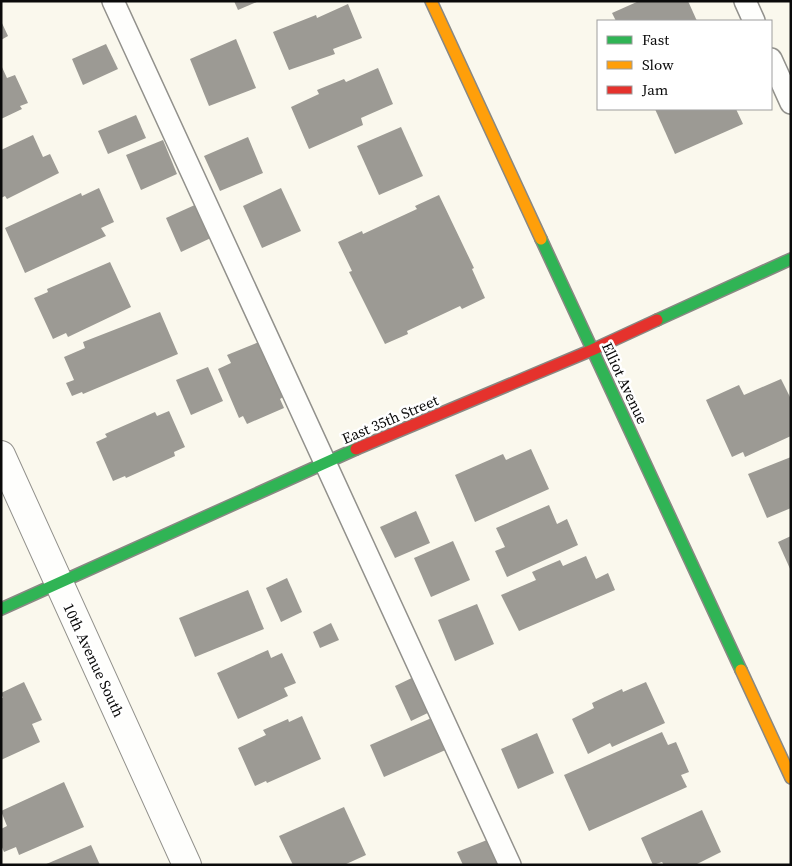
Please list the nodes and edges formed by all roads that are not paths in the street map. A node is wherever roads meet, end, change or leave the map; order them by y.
1 (113, 1) edge
2 (431, 1) edge
3 (745, 1) edge
4 (754, 20) edge
5 (772, 61) edge
6 (791, 103) edge
7 (791, 259) edge
8 (592, 350) junction
9 (1, 455) edge
10 (324, 462) junction
11 (59, 584) junction
12 (1, 609) edge
13 (791, 778) edge
14 (187, 865) edge
15 (510, 865) edge

1 - 10 lane
2 - 8 street, Elliot Avenue
3 - 4 lane
5 - 6 lane
7 - 8 street, East 35th Street
8 - 10 street, East 35th Street
8 - 13 street, Elliot Avenue
9 - 11 street, 10th Avenue South
10 - 11 street, East 35th Street
10 - 15 lane
11 - 12 street, East 35th Street
11 - 14 street, 10th Avenue South

